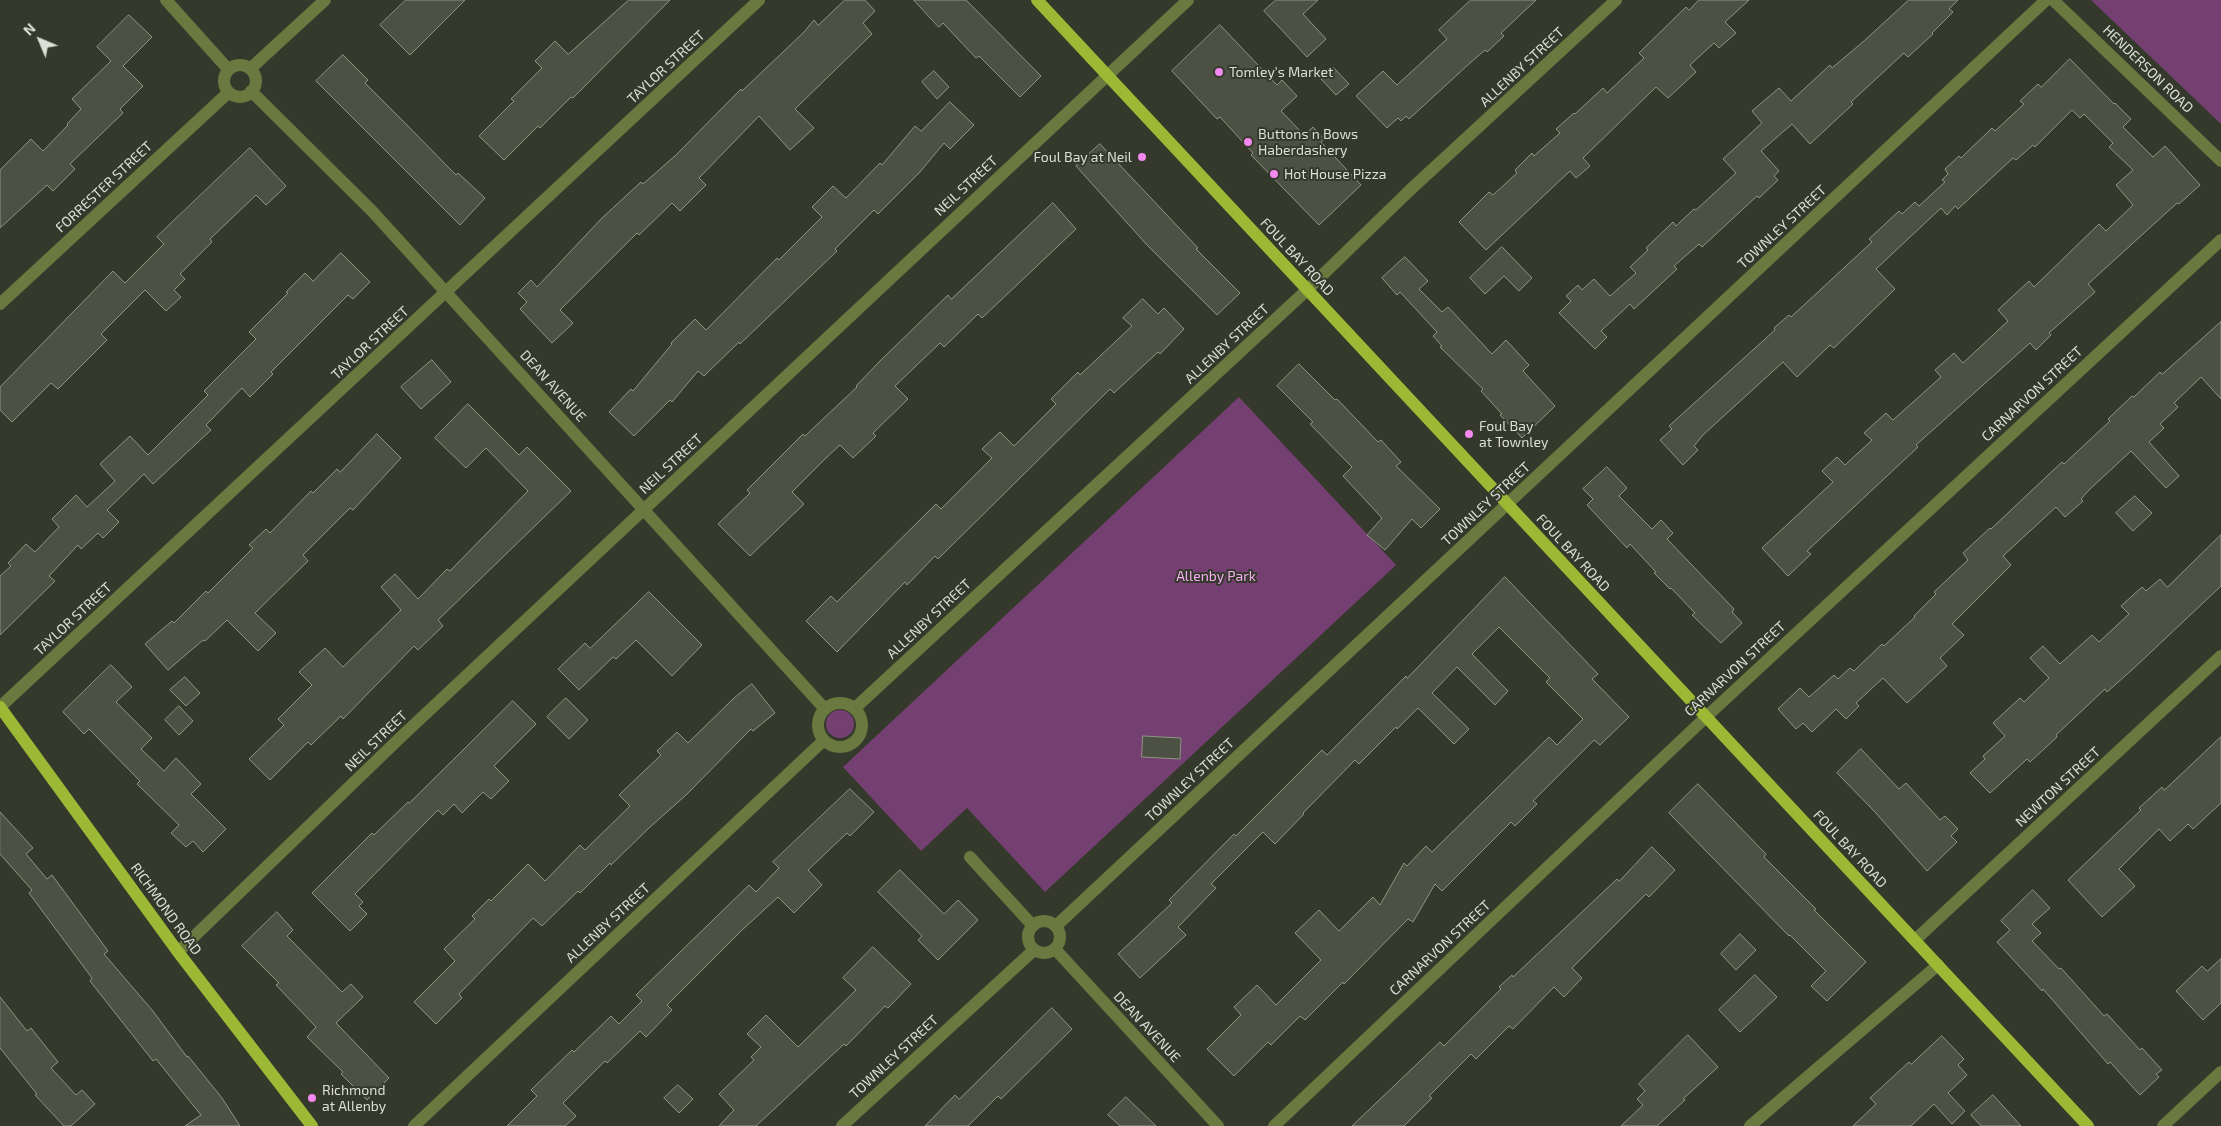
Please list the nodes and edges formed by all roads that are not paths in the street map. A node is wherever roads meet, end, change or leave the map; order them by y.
1 (166, 0) edge
2 (325, 0) edge
3 (759, 0) edge
4 (1036, 0) edge
5 (1188, 0) edge
6 (1616, 0) edge
7 (2046, 0) edge
8 (2053, 0) edge
9 (228, 69) junction
10 (250, 69) junction
11 (1106, 75) junction
12 (229, 92) junction
13 (251, 92) junction
14 (2221, 161) edge
15 (2221, 240) edge
16 (1307, 290) junction
17 (446, 292) junction
18 (0, 304) edge
19 (1508, 505) junction
20 (645, 509) junction
21 (2221, 656) edge
22 (0, 708) edge
23 (824, 708) junction
24 (855, 708) junction
25 (1706, 716) junction
26 (823, 741) junction
27 (970, 857) dead end
28 (1033, 926) junction
29 (1056, 926) junction
30 (1915, 940) junction
31 (1055, 949) junction
32 (1034, 950) junction
33 (178, 952) junction
34 (1938, 965) junction
35 (2221, 1072) edge
36 (312, 1126) edge
37 (414, 1126) edge
38 (842, 1126) edge
39 (1218, 1126) edge
40 (1274, 1126) edge
41 (1750, 1126) edge
42 (2088, 1126) edge
43 (2163, 1126) edge

1 - 9 street
2 - 10 street
3 - 17 street, TAYLOR STREET
4 - 11 main road, FOUL BAY ROAD
5 - 11 street, NEIL STREET
6 - 16 street, ALLENBY STREET
7 - 19 street, TOWNLEY STREET
8 - 14 street, HENDERSON ROAD
9 - 10 street
9 - 12 street
10 - 13 street
11 - 16 main road, FOUL BAY ROAD
11 - 20 street, NEIL STREET
12 - 13 street
12 - 18 street, FORRESTER STREET
13 - 17 street, DEAN AVENUE
15 - 25 street, CARNARVON STREET
16 - 19 main road, FOUL BAY ROAD
16 - 24 street, ALLENBY STREET
17 - 20 street, DEAN AVENUE
17 - 22 street, TAYLOR STREET
19 - 25 main road, FOUL BAY ROAD
19 - 29 street, TOWNLEY STREET
20 - 23 street, DEAN AVENUE
20 - 33 street, NEIL STREET
21 - 30 street, NEWTON STREET
22 - 33 main road, RICHMOND ROAD
23 - 24 street
23 - 26 street
24 - 26 street
25 - 30 main road, FOUL BAY ROAD
25 - 40 street, CARNARVON STREET
26 - 37 street, ALLENBY STREET
27 - 28 street
28 - 29 street
28 - 32 street
29 - 31 street
30 - 34 main road, FOUL BAY ROAD
31 - 32 street
31 - 39 street, DEAN AVENUE
32 - 38 street, TOWNLEY STREET
33 - 36 main road, RICHMOND ROAD
34 - 41 street
34 - 42 main road, FOUL BAY ROAD
35 - 43 street

